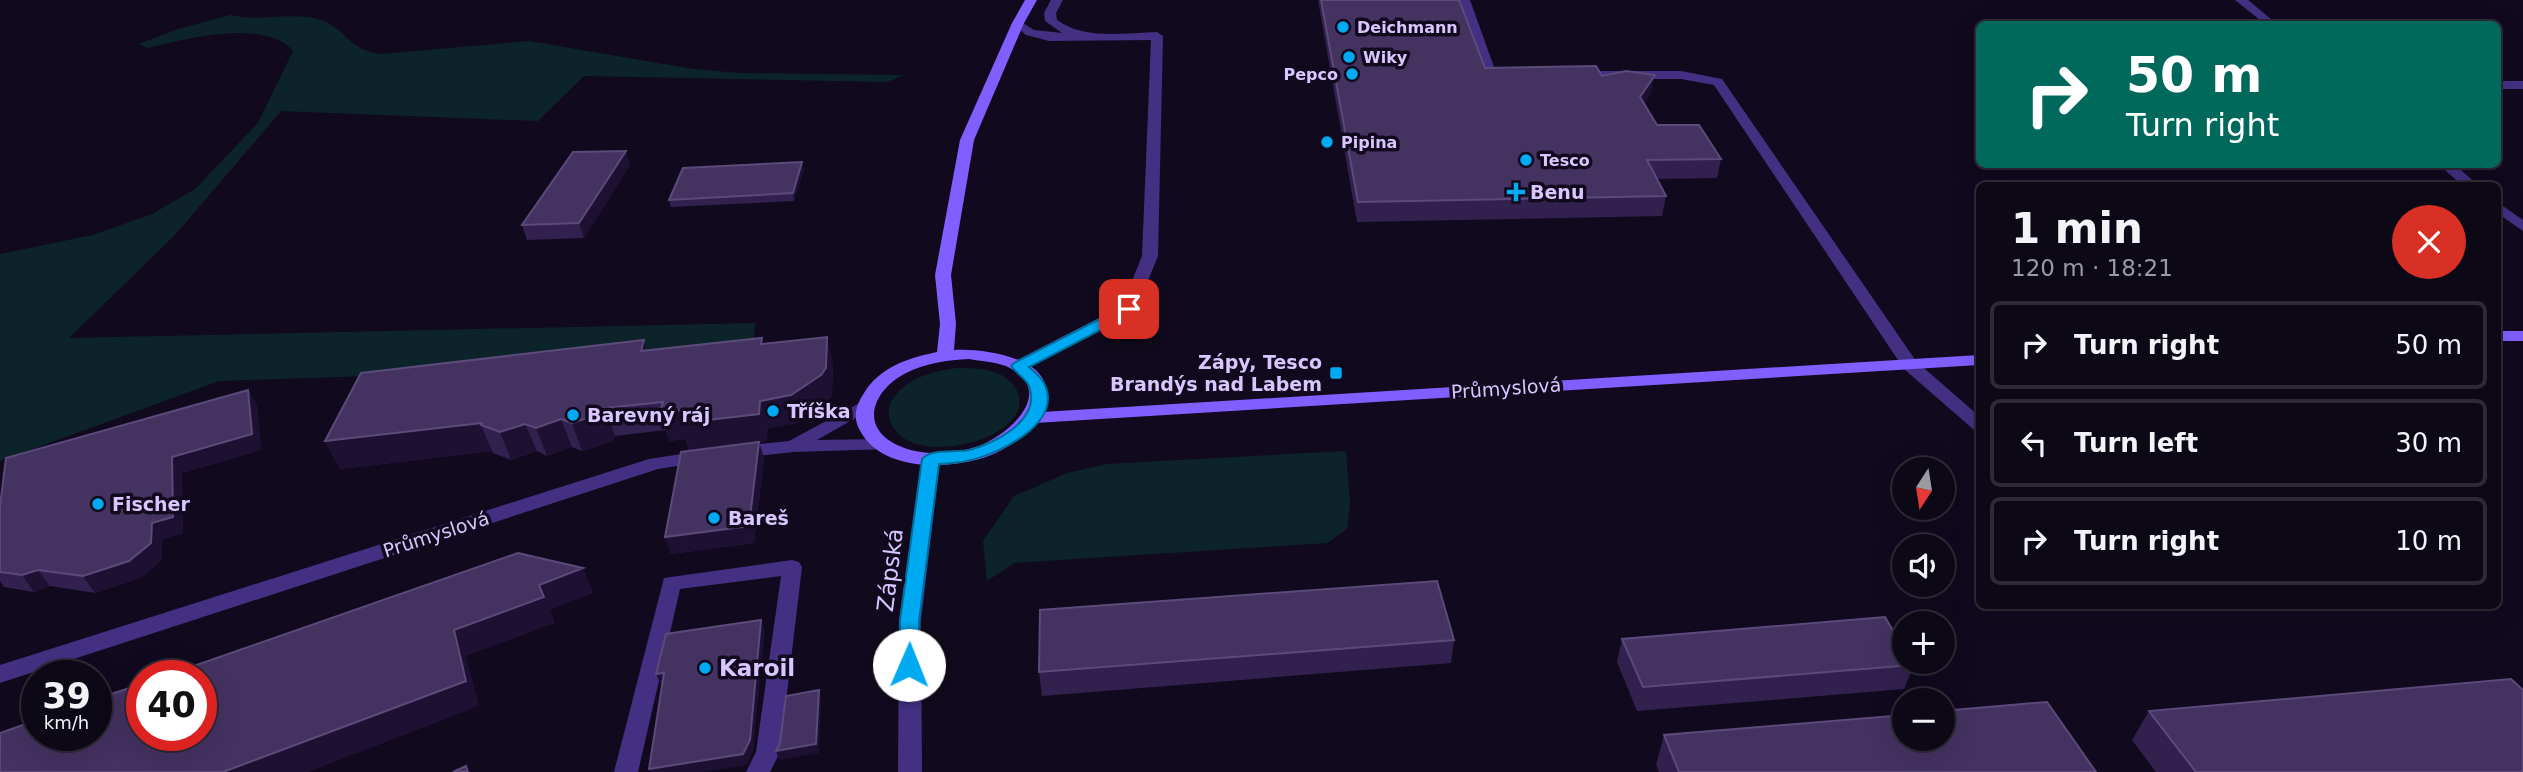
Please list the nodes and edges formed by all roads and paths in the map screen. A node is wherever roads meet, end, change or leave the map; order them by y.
1 (1031, 0) edge
2 (1057, 0) edge
3 (1464, 0) edge
4 (2241, 0) edge
5 (2267, 21) edge
6 (1018, 23) junction
7 (1089, 37) junction
8 (1522, 74) edge
9 (1562, 75) edge
10 (2501, 85) edge
11 (2523, 85) edge
12 (2450, 168) edge
13 (2467, 182) edge
14 (2501, 209) edge
15 (2523, 227) edge
16 (2523, 336) edge
17 (2501, 337) edge
18 (945, 355) junction
19 (1976, 360) edge
20 (1910, 365) junction
21 (1019, 366) junction
22 (867, 404) junction
23 (1032, 418) junction
24 (1976, 422) edge
25 (882, 445) junction
26 (793, 446) junction
27 (931, 459) junction
28 (0, 674) edge
29 (626, 772) edge
30 (758, 772) edge
31 (910, 772) edge

1 - 6 main road
2 - 7 street
3 - 8 street
4 - 5 street
6 - 7 street
6 - 18 main road
7 - 21 street
9 - 20 street
10 - 11 street
12 - 13 street
14 - 15 street
16 - 17 main road
18 - 21 main road
18 - 22 main road
19 - 20 main road, Průmyslová
20 - 23 main road, Průmyslová
20 - 24 street
21 - 23 main road
22 - 25 main road
22 - 26 street
23 - 27 main road
25 - 26 street, Průmyslová
25 - 27 main road
26 - 28 street, Průmyslová
27 - 31 street, Zápská
29 - 30 street

